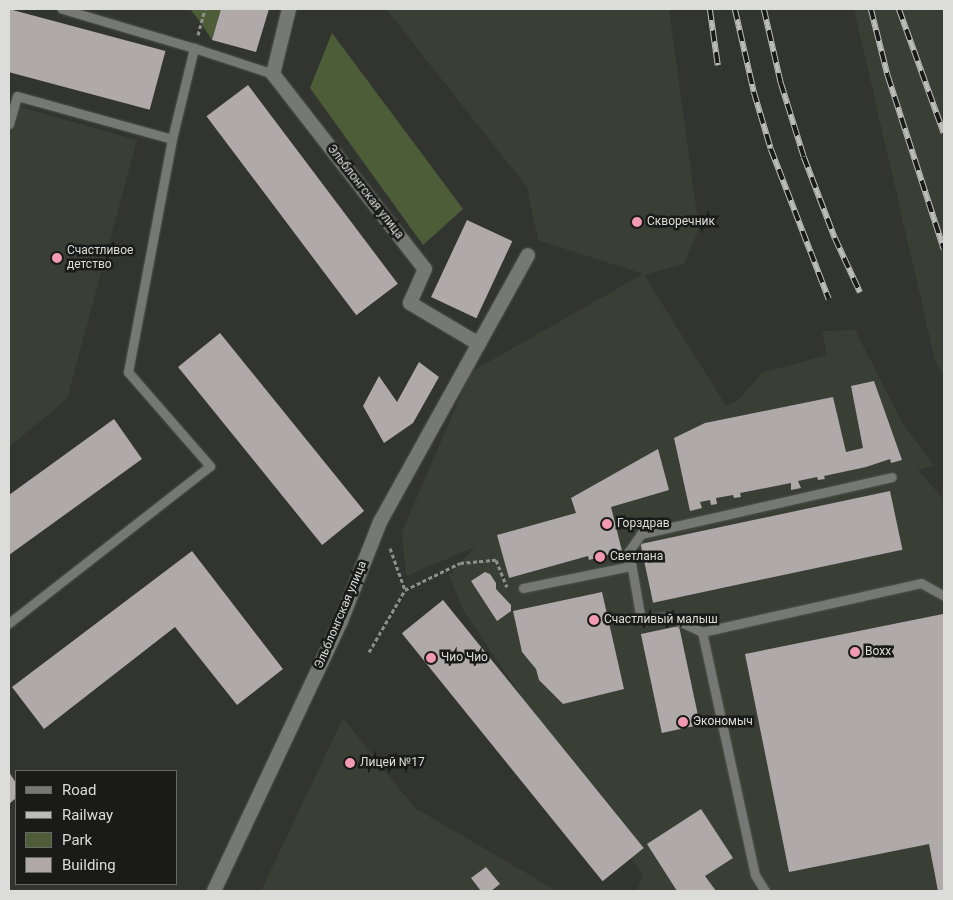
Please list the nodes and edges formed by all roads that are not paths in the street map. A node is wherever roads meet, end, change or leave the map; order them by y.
1 (62, 9) edge
2 (289, 9) edge
3 (194, 48) junction
4 (273, 74) junction
5 (9, 124) edge
6 (172, 139) junction
7 (528, 255) dead end
8 (479, 344) junction
9 (892, 477) dead end
10 (632, 566) junction
11 (523, 588) road end
12 (944, 596) edge
13 (9, 623) edge
14 (702, 632) junction
15 (214, 891) edge
16 (765, 891) edge

1 - 3 lane
2 - 4 street
3 - 4 lane
3 - 6 lane
4 - 8 street, Эльблонгская улица
5 - 6 lane
6 - 13 lane
7 - 8 street, Эльблонгская улица
8 - 15 street, Эльблонгская улица
9 - 10 lane
10 - 11 lane
10 - 14 lane
12 - 14 lane
14 - 16 lane

